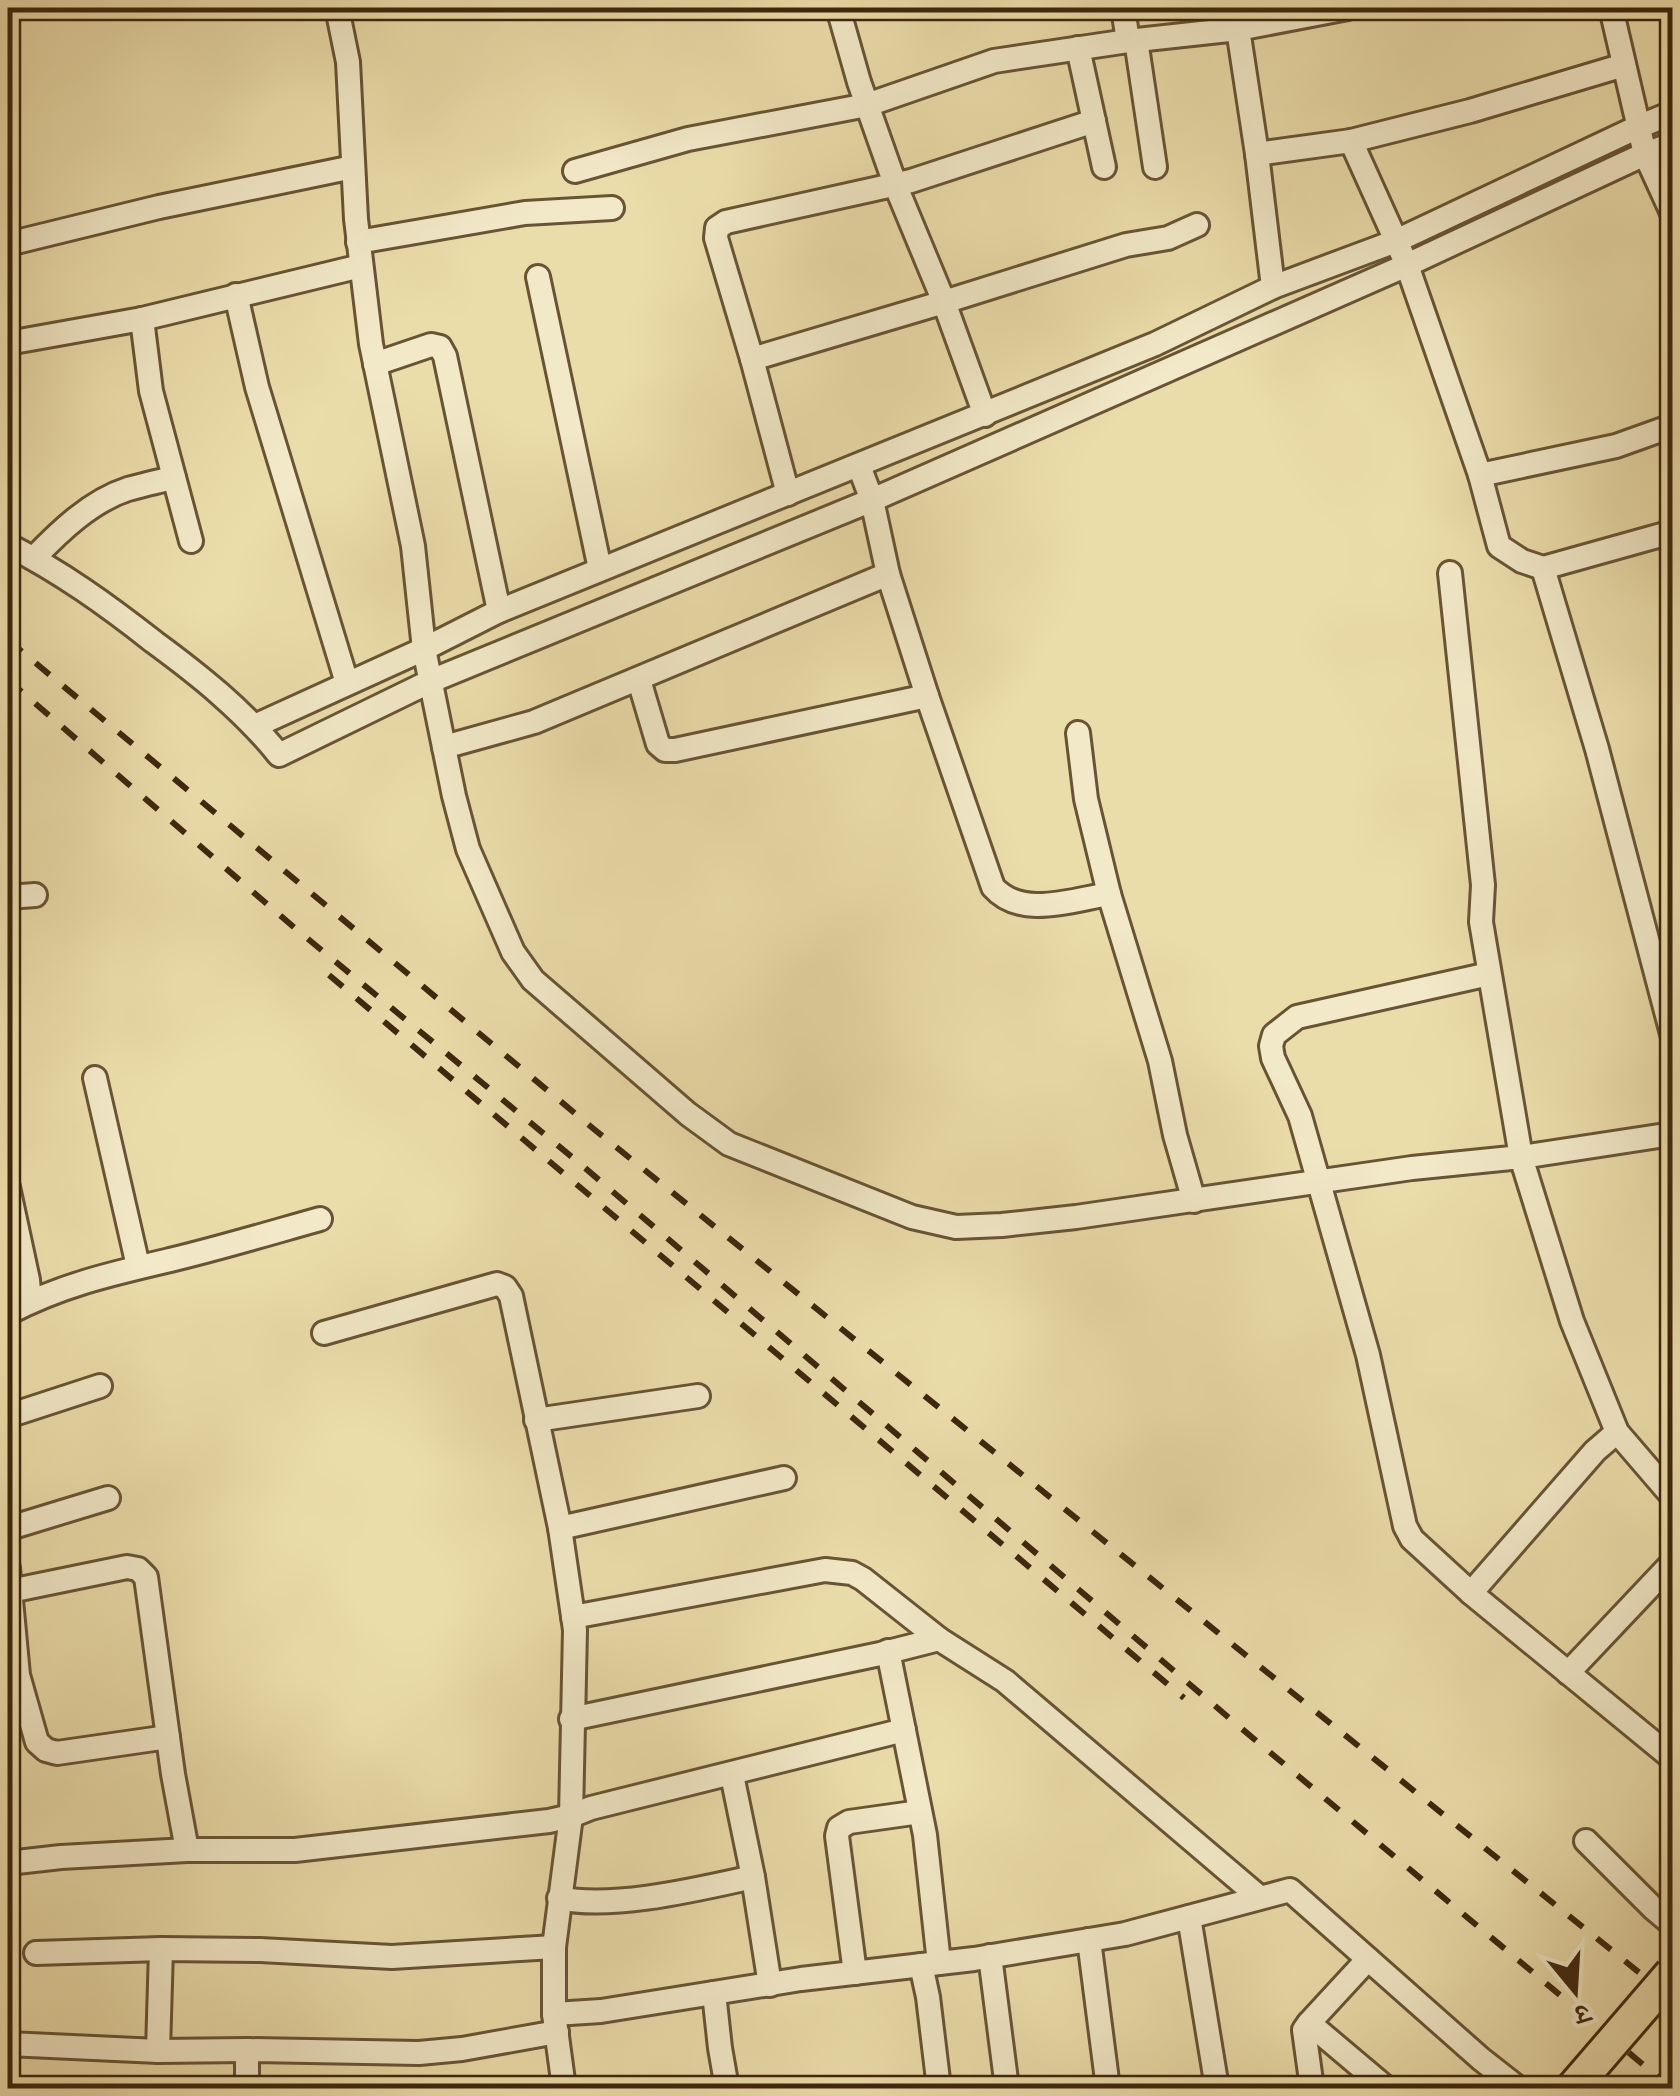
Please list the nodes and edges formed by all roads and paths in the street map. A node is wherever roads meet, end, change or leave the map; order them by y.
1 (336, 8) edge
2 (838, 8) edge
3 (1123, 8) edge
4 (1348, 8) edge
5 (1611, 8) edge
6 (1281, 14) edge
7 (1238, 28) junction
8 (1132, 40) junction
9 (1078, 48) junction
10 (1624, 65) junction
11 (867, 105) junction
12 (1672, 114) edge
13 (1094, 122) junction
14 (1638, 127) junction
15 (1351, 141) junction
16 (1672, 144) edge
17 (1257, 154) junction
18 (1645, 154) junction
19 (353, 167) junction
20 (1104, 167) dead end
21 (1155, 167) dead end
22 (575, 170) dead end
23 (896, 184) junction
24 (612, 208) dead end
25 (1672, 213) edge
26 (1197, 225) dead end
27 (1396, 241) junction
28 (358, 242) junction
29 (8, 244) edge
30 (1408, 265) junction
31 (361, 266) junction
32 (538, 278) dead end
33 (1273, 287) junction
34 (236, 295) junction
35 (944, 302) junction
36 (142, 319) junction
37 (8, 342) edge
38 (752, 359) junction
39 (375, 364) junction
40 (986, 415) junction
41 (1672, 426) edge
42 (859, 466) junction
43 (1480, 475) junction
44 (174, 478) junction
45 (788, 494) junction
46 (872, 500) junction
47 (1672, 532) edge
48 (191, 540) dead end
49 (8, 545) edge
50 (34, 558) junction
51 (600, 568) junction
52 (1543, 568) junction
53 (1450, 573) dead end
54 (888, 574) junction
55 (499, 611) junction
56 (424, 649) junction
57 (638, 680) junction
58 (430, 681) junction
59 (348, 683) junction
60 (926, 696) junction
61 (256, 726) junction
62 (1078, 733) dead end
63 (444, 747) junction
64 (1108, 894) junction
65 (34, 895) dead end
66 (8, 896) edge
67 (1489, 974) junction
68 (1672, 1034) edge
69 (94, 1078) dead end
70 (1672, 1134) edge
71 (1521, 1157) junction
72 (1317, 1182) junction
73 (8, 1186) edge
74 (1194, 1201) junction
75 (320, 1219) dead end
76 (138, 1266) junction
77 (30, 1302) junction
78 (8, 1314) edge
79 (324, 1333) dead end
80 (100, 1386) dead end
81 (698, 1396) dead end
82 (8, 1416) edge
83 (536, 1420) junction
84 (1617, 1432) junction
85 (784, 1478) dead end
86 (1672, 1496) edge
87 (108, 1498) dead end
88 (560, 1528) junction
89 (8, 1531) edge
90 (1672, 1563) edge
91 (9, 1580) edge
92 (1471, 1594) junction
93 (574, 1618) junction
94 (939, 1639) junction
95 (888, 1652) junction
96 (1568, 1673) junction
97 (571, 1718) junction
98 (904, 1730) junction
99 (168, 1737) junction
100 (1672, 1758) edge
101 (732, 1775) junction
102 (920, 1812) junction
103 (571, 1816) junction
104 (1586, 1841) dead end
105 (187, 1850) junction
106 (8, 1863) edge
107 (753, 1877) junction
108 (1259, 1897) junction
109 (559, 1898) junction
110 (1189, 1917) junction
111 (1672, 1924) edge
112 (1089, 1940) junction
113 (554, 1947) junction
114 (161, 1949) junction
115 (36, 1953) dead end
116 (990, 1956) junction
117 (1368, 1960) junction
118 (931, 1964) junction
119 (856, 1973) junction
120 (1672, 1973) edge
121 (770, 1985) junction
122 (714, 1994) junction
123 (1309, 2022) junction
124 (556, 2023) junction
125 (8, 2044) edge
126 (247, 2050) junction
127 (158, 2051) junction
128 (247, 2088) edge
129 (564, 2088) edge
130 (727, 2088) edge
131 (939, 2088) edge
132 (1008, 2088) edge
133 (1108, 2088) edge
134 (1216, 2088) edge
135 (1312, 2088) edge
136 (1386, 2088) edge
137 (1518, 2088) edge
138 (1572, 2088) edge

1 - 19 street
2 - 11 street
3 - 8 street
4 - 6 street
5 - 10 street
6 - 7 street
7 - 8 street
7 - 17 street
8 - 9 street
8 - 21 street
9 - 11 street
9 - 13 street
10 - 14 street
10 - 15 street
11 - 22 street
11 - 23 street
12 - 14 street
13 - 20 street
13 - 23 street
14 - 18 street
14 - 27 street
15 - 17 street
15 - 27 street
16 - 18 street
17 - 33 street
18 - 25 street
18 - 30 street
19 - 28 street
19 - 29 street
23 - 35 street
23 - 38 street
24 - 28 street
26 - 35 street
27 - 30 street
27 - 33 street
28 - 31 street
30 - 43 street
30 - 46 street
31 - 34 street
31 - 39 street
32 - 51 street
33 - 40 street
34 - 36 street
34 - 59 street
35 - 38 street
35 - 40 street
36 - 37 street
36 - 44 street
38 - 45 street
39 - 55 street
39 - 56 street
40 - 42 street
41 - 43 street
42 - 45 street
42 - 46 street
43 - 52 street
44 - 48 street
44 - 50 street
45 - 51 street
46 - 54 street
46 - 58 street
47 - 52 street
49 - 50 street
50 - 61 street
51 - 55 street
52 - 68 street
53 - 67 street
54 - 57 street
54 - 60 street
55 - 56 street
56 - 58 street
56 - 59 street
57 - 60 street
57 - 63 street
58 - 61 street
58 - 63 street
59 - 61 street
60 - 64 street
62 - 64 street
63 - 74 street
64 - 74 street
65 - 66 street
67 - 71 street
67 - 72 street
69 - 76 street
70 - 71 street
71 - 72 street
71 - 84 street
72 - 74 street
72 - 92 street
73 - 77 street
75 - 76 street
76 - 77 street
77 - 78 street
79 - 83 street
80 - 82 street
81 - 83 street
83 - 88 street
84 - 86 street
84 - 92 street
85 - 88 street
87 - 89 street
88 - 93 street
90 - 96 street
91 - 99 street
91 - 99 street
92 - 96 street
93 - 94 street
93 - 97 street
94 - 95 street
94 - 108 street
95 - 97 street
95 - 98 street
96 - 100 street
97 - 103 street
98 - 101 street
98 - 102 street
99 - 105 street
101 - 103 street
101 - 107 street
102 - 118 street
102 - 119 street
103 - 105 street
103 - 109 street
104 - 111 street
105 - 106 street
107 - 109 street
107 - 121 street
108 - 110 street
108 - 117 street
109 - 113 street
110 - 112 street
110 - 134 street
112 - 116 street
112 - 133 street
113 - 114 street
113 - 124 street
114 - 115 street
114 - 127 street
116 - 118 street
116 - 132 street
117 - 123 street
117 - 137 street
118 - 119 street
118 - 131 street
119 - 121 street
120 - 138 highway, bridge
121 - 122 street
122 - 124 street
122 - 130 street
123 - 135 street
123 - 136 street
124 - 126 street
124 - 129 street
125 - 127 street
126 - 127 street
126 - 128 street

